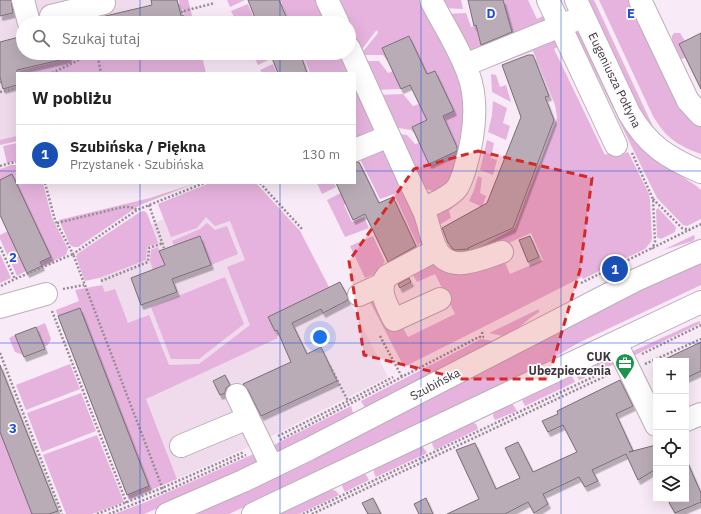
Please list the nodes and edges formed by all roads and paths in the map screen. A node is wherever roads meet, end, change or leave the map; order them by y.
1 (23, 0) edge
2 (103, 0) edge
3 (327, 0) edge
4 (431, 0) edge
5 (548, 0) edge
6 (640, 0) edge
7 (215, 3) dead end
8 (580, 8) edge
9 (27, 16) edge
10 (51, 16) edge
11 (182, 16) edge
12 (335, 16) edge
13 (561, 26) junction
14 (79, 60) edge
15 (99, 60) edge
16 (354, 60) edge
17 (465, 65) junction
18 (54, 72) edge
19 (102, 72) edge
20 (16, 88) edge
21 (0, 92) edge
22 (701, 115) edge
23 (389, 136) junction
24 (616, 145) dead end
25 (356, 150) edge
26 (16, 162) edge
27 (0, 166) edge
28 (692, 168) edge
29 (701, 182) edge
30 (46, 184) edge
31 (202, 184) edge
32 (261, 184) edge
33 (653, 199) dead end
34 (149, 205) junction
35 (423, 208) junction
36 (137, 210) junction
37 (57, 223) junction
38 (701, 224) edge
39 (302, 229) dead end
40 (690, 230) junction
41 (163, 243) junction
42 (0, 247) edge
43 (164, 248) dead end
44 (436, 250) junction
45 (701, 251) edge
46 (502, 252) dead end
47 (73, 254) junction
48 (16, 279) junction
49 (101, 281) dead end
50 (581, 283) dead end
51 (383, 284) junction
52 (84, 285) junction
53 (0, 286) edge
54 (46, 294) junction
55 (359, 295) dead end
56 (440, 299) dead end
57 (701, 302) edge
58 (0, 307) edge
59 (701, 325) edge
60 (482, 332) dead end
61 (380, 336) dead end
62 (701, 339) edge
63 (616, 343) junction
64 (0, 353) edge
65 (330, 366) dead end
66 (627, 366) junction
67 (402, 377) junction
68 (578, 384) junction
69 (580, 388) junction
70 (237, 395) dead end
71 (348, 401) dead end
72 (701, 414) edge
73 (248, 418) junction
74 (653, 418) edge
75 (689, 419) edge
76 (181, 446) dead end
77 (262, 448) junction
78 (272, 467) junction
79 (164, 492) junction
80 (128, 506) junction
81 (62, 514) edge
82 (109, 514) edge
83 (167, 514) edge
84 (253, 514) edge
85 (303, 514) edge
86 (312, 514) edge

1 - 9 main road
2 - 10 main road
3 - 12 main road
4 - 17 main road
5 - 13 main road
6 - 22 main road
7 - 11 path
8 - 13 main road
8 - 28 main road, Eugeniusza Połtyna
13 - 17 main road
13 - 24 main road
14 - 18 path
15 - 19 path
16 - 23 main road
17 - 35 main road
20 - 21 path
23 - 25 main road
23 - 35 main road
26 - 27 path
28 - 29 main road, Eugeniusza Połtyna
30 - 37 path
31 - 34 path
32 - 39 path
33 - 40 path
34 - 36 path
34 - 41 path
35 - 44 main road
36 - 37 path
36 - 47 path
37 - 47 path
38 - 40 path
40 - 50 path
41 - 43 path
41 - 49 path
42 - 48 path
44 - 46 main road
44 - 51 main road
45 - 78 main road, Szubińska
47 - 48 path
47 - 52 path
48 - 53 path
51 - 55 main road
51 - 56 main road
52 - 54 path
52 - 79 path
54 - 58 main road
54 - 80 path
57 - 63 main road
59 - 66 path
60 - 67 path
61 - 67 path
62 - 66 path
63 - 66 main road
63 - 84 main road
64 - 81 path
65 - 71 path
66 - 68 path
66 - 69 path
66 - 74 main road
67 - 77 path
68 - 69 path
68 - 85 path
69 - 86 path
70 - 73 main road
72 - 75 main road
73 - 76 main road
73 - 77 main road
77 - 78 main road
77 - 79 path
78 - 83 main road, Szubińska
79 - 80 path
80 - 82 path

